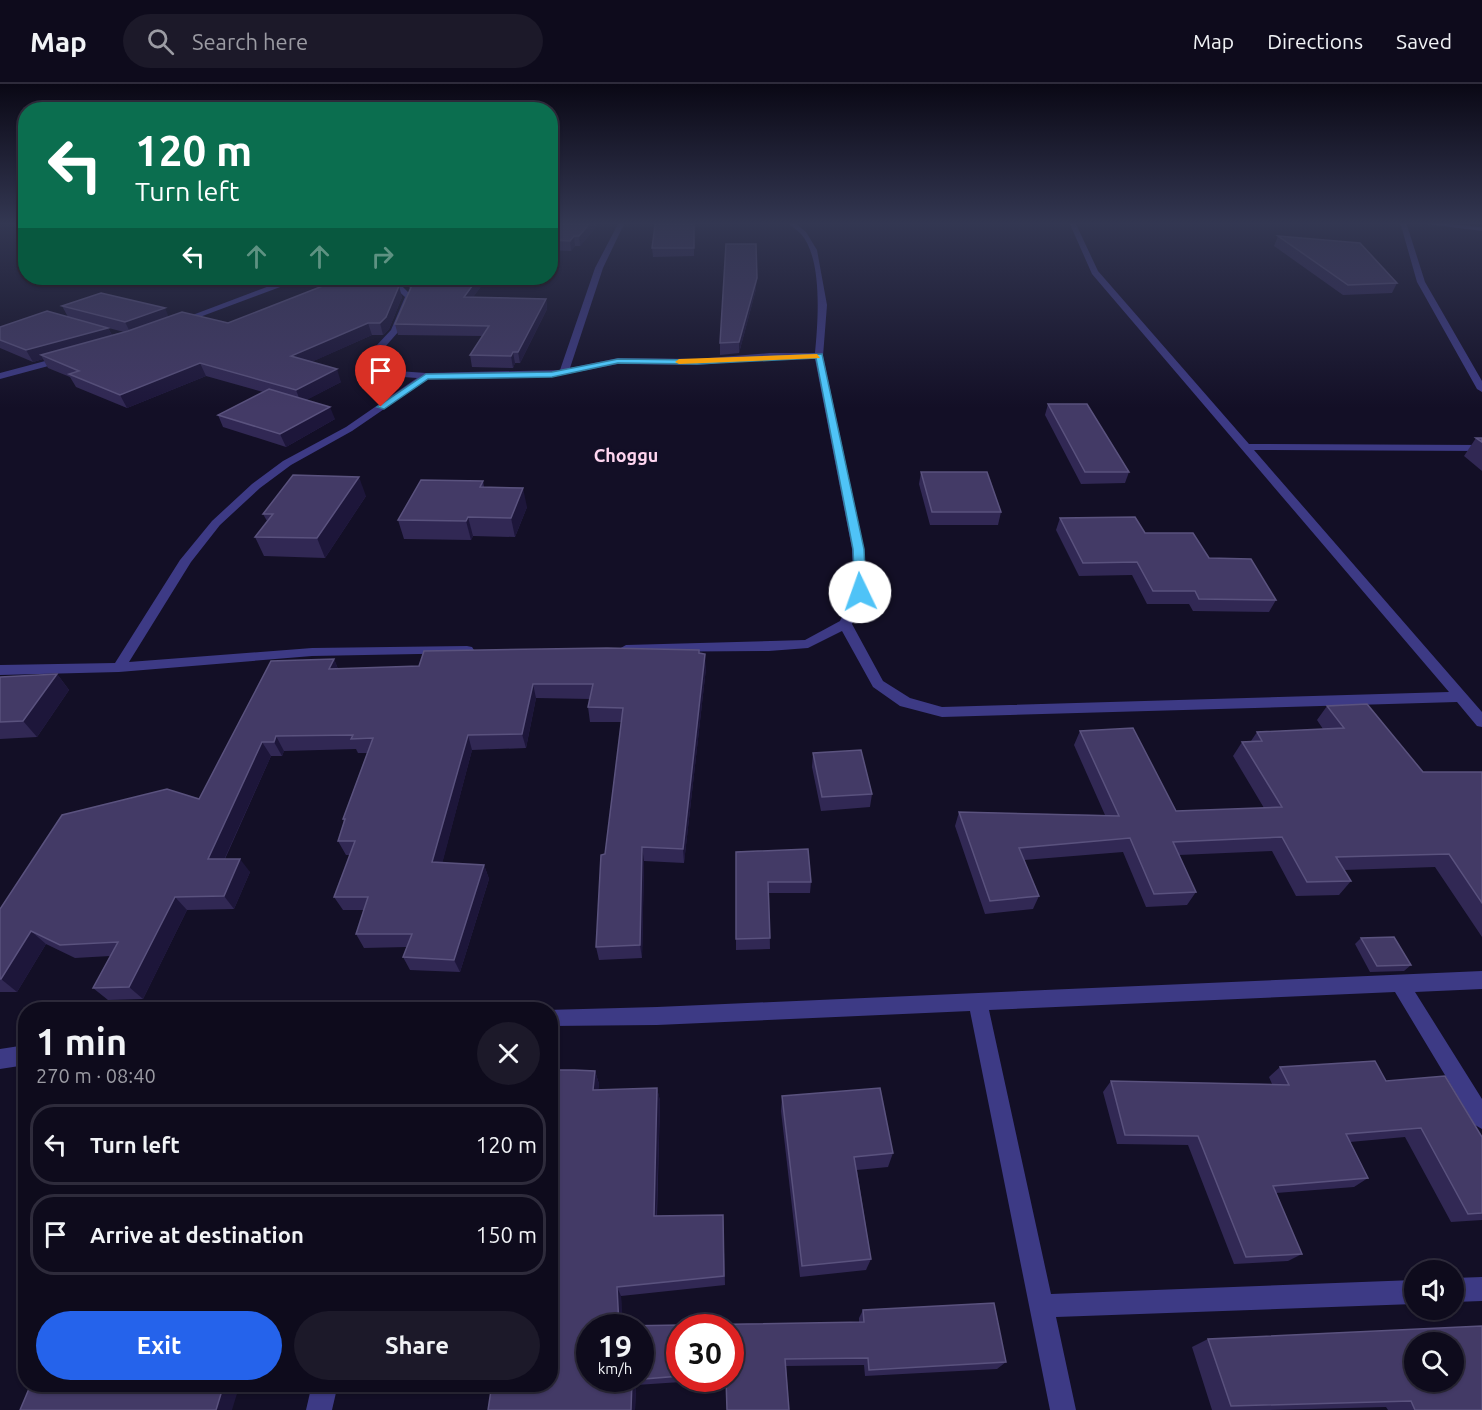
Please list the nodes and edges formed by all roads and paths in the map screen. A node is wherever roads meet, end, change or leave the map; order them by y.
1 (594, 284) edge
2 (820, 284) edge
3 (1105, 284) edge
4 (1422, 284) edge
5 (278, 285) edge
6 (397, 285) edge
7 (164, 327) edge
8 (74, 356) edge
9 (819, 356) junction
10 (564, 372) junction
11 (0, 376) edge
12 (426, 376) junction
13 (1482, 389) edge
14 (1246, 447) junction
15 (1482, 448) edge
16 (845, 624) junction
17 (617, 649) edge
18 (476, 650) edge
19 (119, 667) junction
20 (0, 670) edge
21 (1459, 697) junction
22 (1482, 723) edge
23 (1482, 980) edge
24 (1400, 984) junction
25 (978, 1002) junction
26 (558, 1017) edge
27 (18, 1056) edge
28 (0, 1059) edge
29 (1482, 1118) edge
30 (1482, 1289) edge
31 (1464, 1290) edge
32 (1404, 1292) edge
33 (1041, 1306) junction
34 (324, 1392) edge
35 (319, 1410) edge
36 (1063, 1410) edge

1 - 10 street
2 - 9 street
3 - 14 street
4 - 13 street
5 - 7 street
6 - 12 street
8 - 11 street
9 - 10 street
9 - 16 street
10 - 12 street
12 - 19 street
14 - 15 street
14 - 21 street
16 - 17 street
16 - 21 street
18 - 19 street
19 - 20 street
21 - 22 street
23 - 24 street
24 - 25 street
24 - 29 street
25 - 26 street
25 - 33 street
27 - 28 street
30 - 31 street
32 - 33 street
33 - 36 street
34 - 35 street

